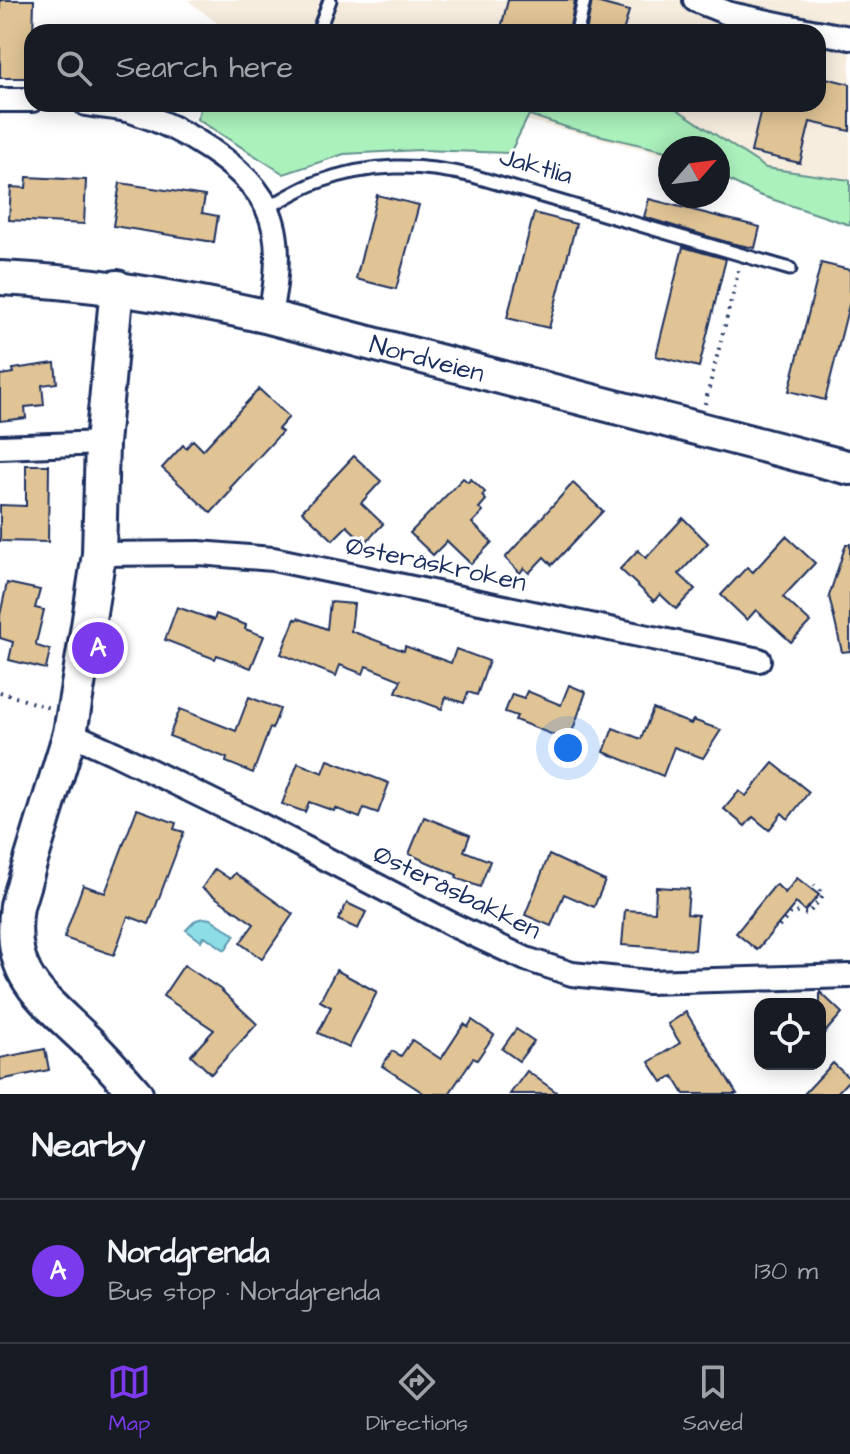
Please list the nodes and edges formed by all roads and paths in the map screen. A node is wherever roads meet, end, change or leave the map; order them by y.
1 (330, 0) edge
2 (584, 0) edge
3 (695, 0) edge
4 (321, 24) edge
5 (579, 24) edge
6 (778, 24) edge
7 (826, 34) edge
8 (850, 38) edge
9 (0, 100) edge
10 (24, 100) edge
11 (133, 112) edge
12 (267, 208) junction
13 (742, 255) junction
14 (790, 269) dead end
15 (0, 278) edge
16 (117, 287) junction
17 (269, 317) junction
18 (698, 429) junction
19 (102, 443) junction
20 (0, 447) edge
21 (850, 468) edge
22 (99, 554) junction
23 (759, 660) dead end
24 (0, 692) edge
25 (72, 725) junction
26 (814, 885) dead end
27 (779, 927) dead end
28 (7, 945) edge
29 (850, 976) edge
30 (136, 1094) edge

1 - 4 lane
2 - 5 lane
3 - 6 street
7 - 8 street
9 - 10 street
11 - 12 street
12 - 13 lane, Jaktlia
12 - 17 street
13 - 14 lane, Jaktlia
13 - 18 path
15 - 16 main road, Nordveien
16 - 17 main road, Nordveien
16 - 19 main road
17 - 18 main road, Nordveien
18 - 21 main road, Nordveien
19 - 20 street
19 - 22 main road
22 - 23 street, Østeråskroken
22 - 25 main road
24 - 25 path
25 - 28 main road
25 - 29 street, Østeråsbakken
26 - 27 path
28 - 30 main road

